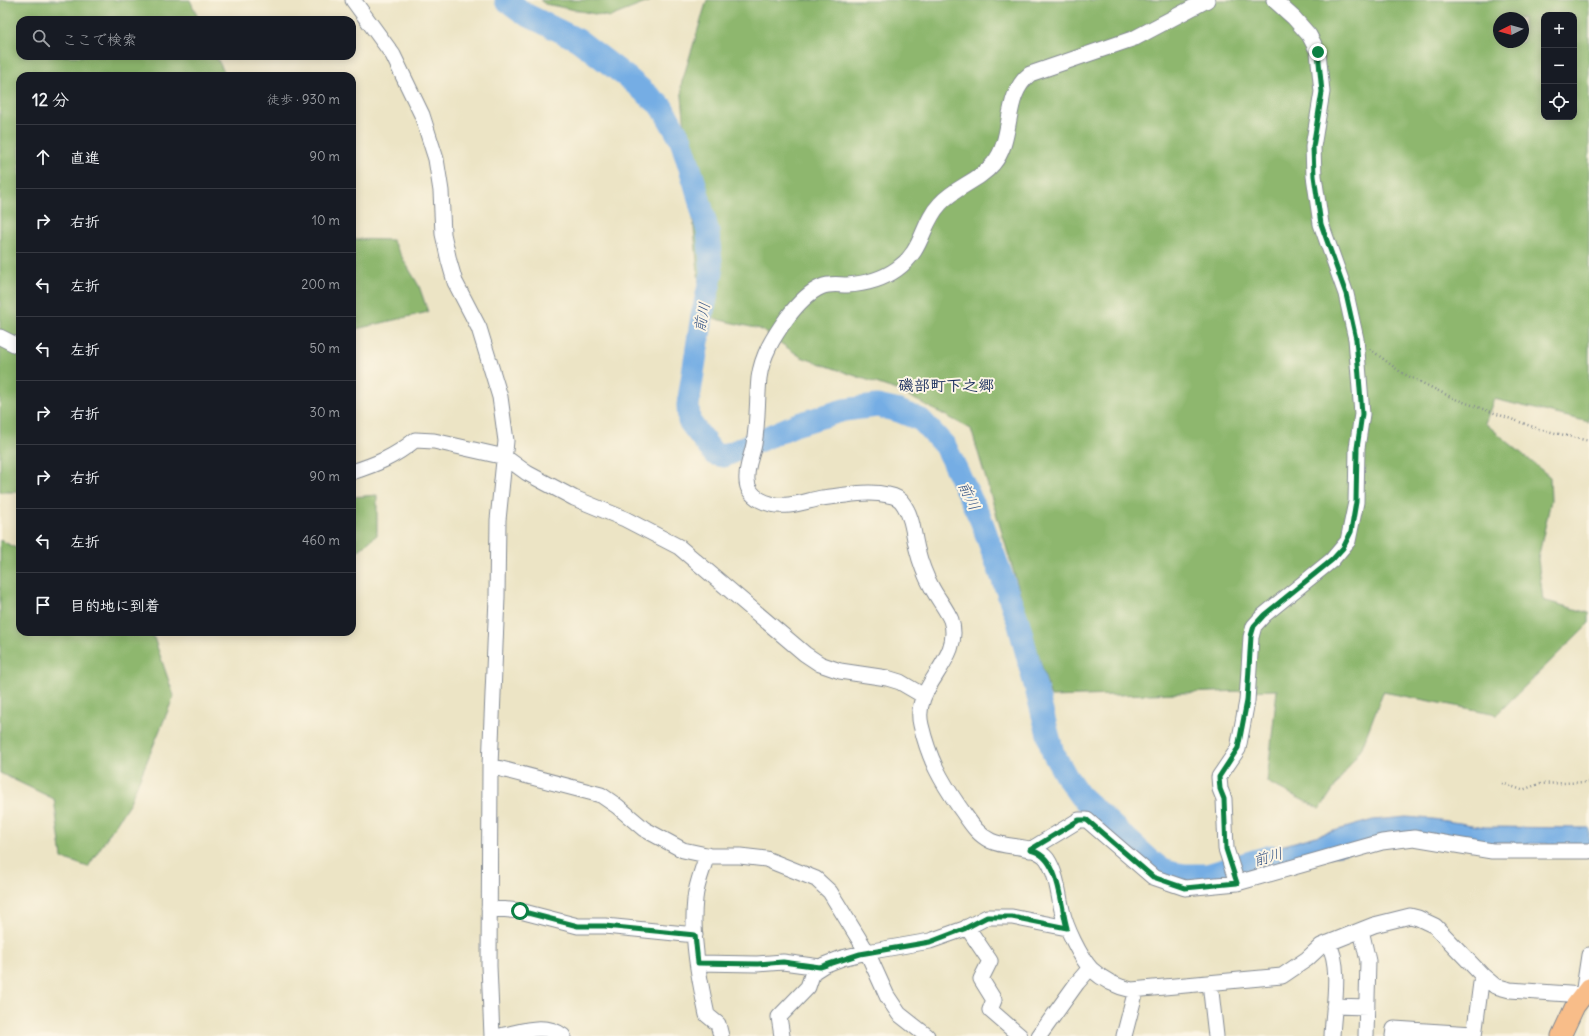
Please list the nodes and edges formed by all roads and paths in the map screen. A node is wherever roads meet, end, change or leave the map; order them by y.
1 (353, 0) edge
2 (1207, 0) edge
3 (1274, 0) edge
4 (0, 337) edge
5 (1356, 339) junction
6 (16, 345) edge
7 (1589, 441) edge
8 (505, 457) junction
9 (356, 471) edge
10 (924, 696) junction
11 (490, 766) junction
12 (1589, 782) edge
13 (1502, 783) dead end
14 (1030, 850) junction
15 (1589, 851) edge
16 (707, 855) junction
17 (1237, 883) junction
18 (489, 908) junction
19 (967, 927) junction
20 (1067, 928) junction
21 (1361, 930) junction
22 (695, 935) junction
23 (1328, 942) junction
24 (867, 952) junction
25 (1589, 955) edge
26 (698, 963) junction
27 (820, 967) junction
28 (1090, 968) junction
29 (1482, 975) junction
30 (1210, 983) junction
31 (1136, 990) junction
32 (1586, 992) edge
33 (1334, 1006) junction
34 (1367, 1007) junction
35 (1474, 1035) edge
36 (492, 1036) edge
37 (500, 1036) edge
38 (563, 1036) edge
39 (721, 1036) edge
40 (782, 1036) edge
41 (927, 1036) edge
42 (1020, 1036) edge
43 (1039, 1036) edge
44 (1124, 1036) edge
45 (1216, 1036) edge
46 (1332, 1036) edge
47 (1366, 1036) edge
48 (1393, 1036) edge
49 (1561, 1036) edge

1 - 8 street
2 - 10 street
3 - 5 street
4 - 6 street
5 - 7 path
5 - 17 street
8 - 9 street
8 - 10 street
8 - 11 street
10 - 14 street
11 - 16 street
11 - 18 street
12 - 13 path
14 - 17 street
14 - 20 street
15 - 17 street
16 - 22 street
16 - 24 street
18 - 22 street
18 - 36 street
19 - 20 street
19 - 24 street
19 - 42 street
20 - 28 street
21 - 23 street
21 - 29 street
21 - 34 street
22 - 26 street
23 - 30 street
23 - 33 street
24 - 27 street
24 - 41 street
25 - 32 street
26 - 27 street
26 - 39 street
27 - 40 street
28 - 31 street
28 - 43 street
29 - 32 street
29 - 35 street
30 - 31 street
30 - 45 street
31 - 44 street
32 - 49 main road
33 - 34 street
33 - 46 street
34 - 47 street
35 - 48 street
37 - 38 street

